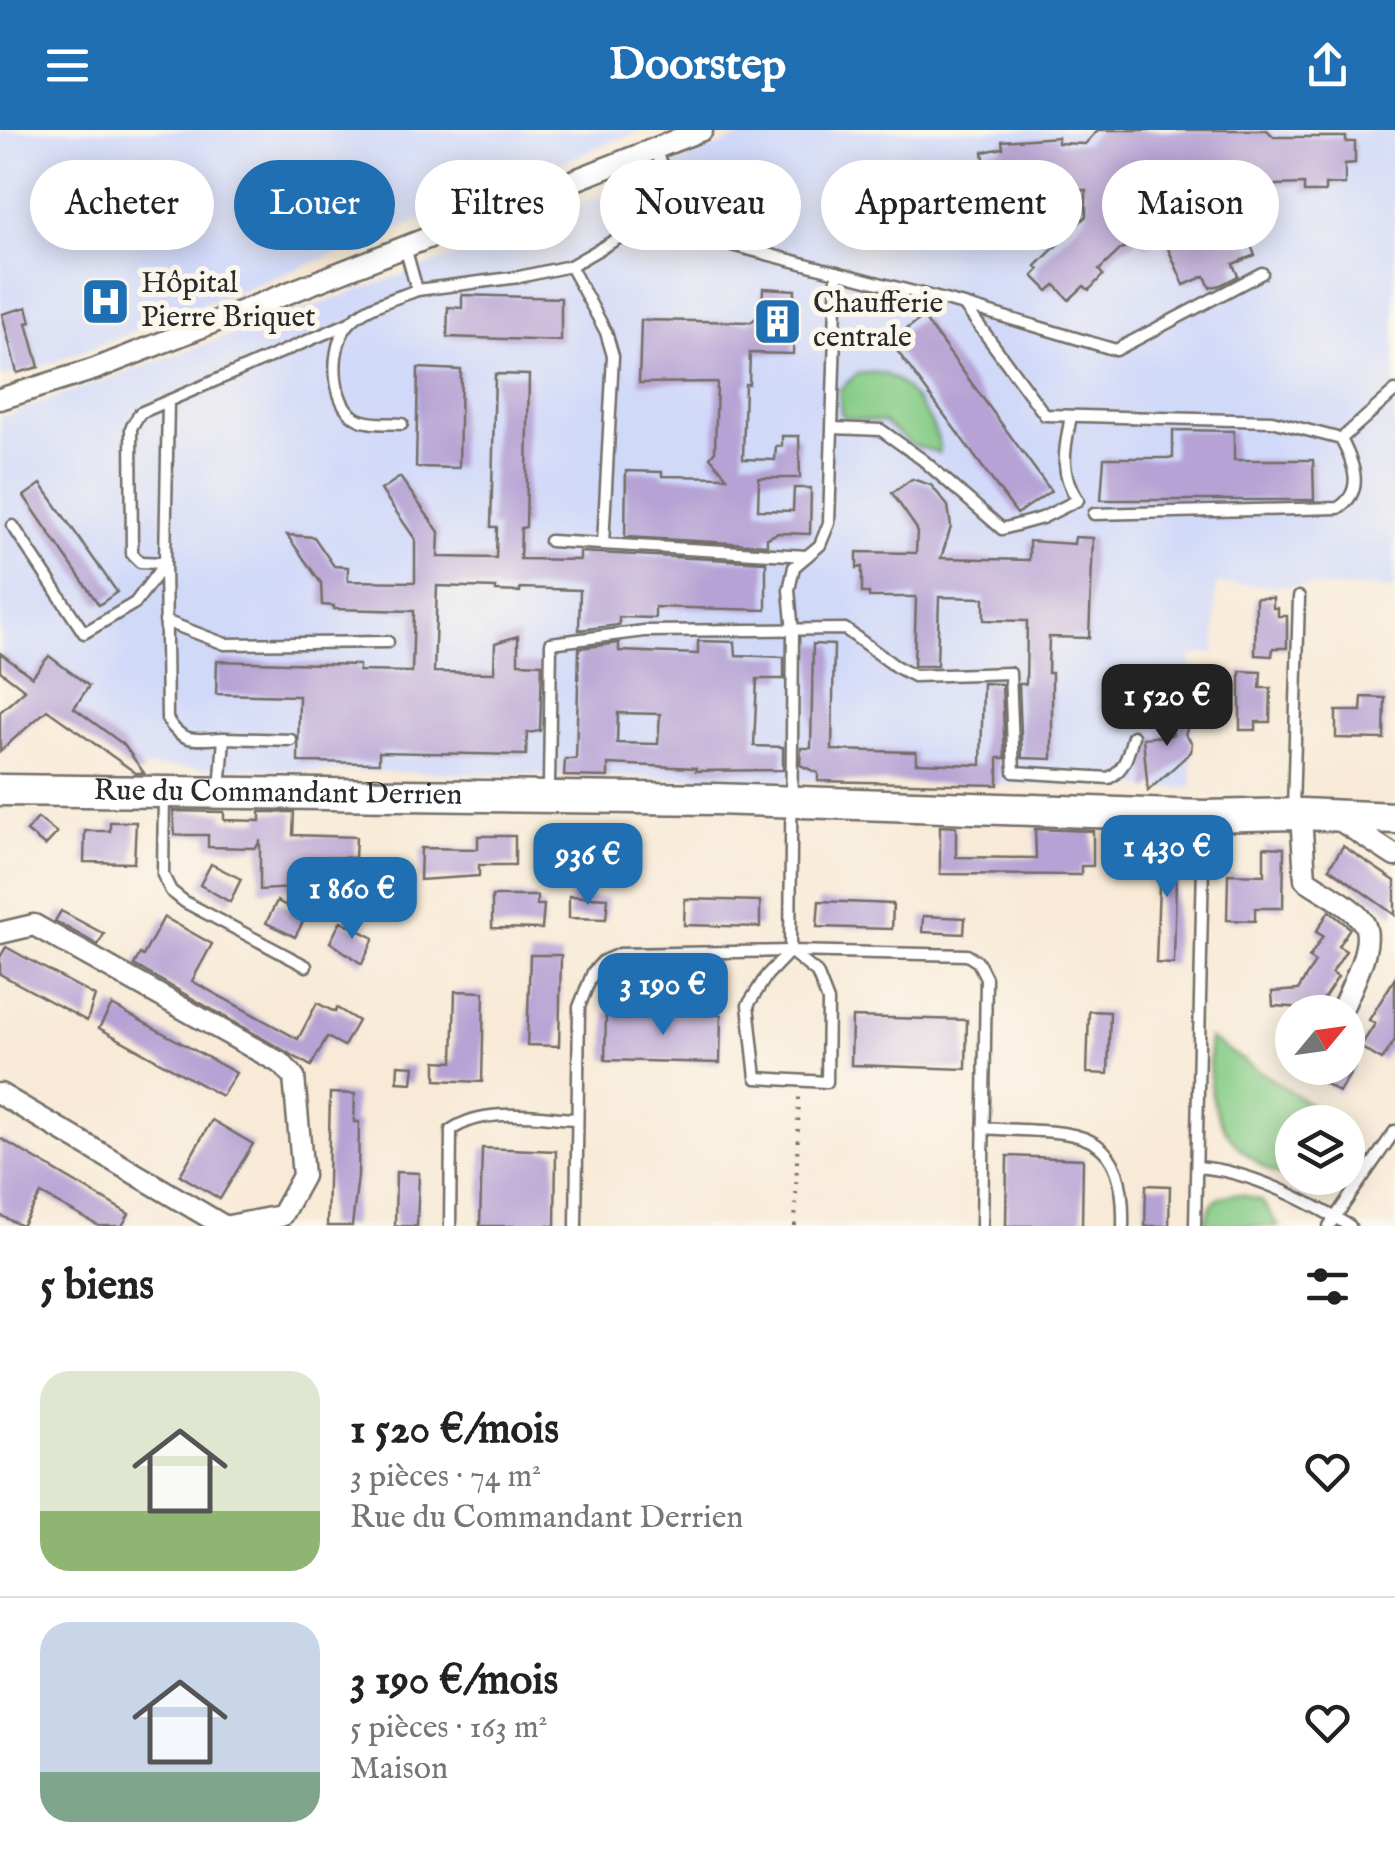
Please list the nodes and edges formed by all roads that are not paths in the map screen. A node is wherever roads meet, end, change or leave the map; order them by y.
1 (702, 130) edge
2 (654, 150) junction
3 (659, 160) edge
4 (405, 247) junction
5 (600, 249) edge
6 (751, 250) edge
7 (570, 266) junction
8 (837, 272) junction
9 (1262, 274) dead end
10 (417, 290) junction
11 (964, 305) junction
12 (349, 323) junction
13 (1395, 392) edge
14 (0, 399) edge
15 (168, 401) junction
16 (1071, 416) junction
17 (402, 424) dead end
18 (833, 428) junction
19 (1341, 439) junction
20 (1094, 514) dead end
21 (12, 526) dead end
22 (550, 541) dead end
23 (603, 544) junction
24 (808, 556) junction
25 (165, 563) junction
26 (1299, 597) dead end
27 (166, 621) junction
28 (793, 632) junction
29 (388, 642) dead end
30 (1133, 736) dead end
31 (224, 738) junction
32 (291, 740) dead end
33 (549, 784) dead end
34 (0, 790) edge
35 (164, 792) junction
36 (220, 794) junction
37 (790, 802) junction
38 (1306, 814) junction
39 (1204, 816) junction
40 (1395, 818) edge
41 (1395, 856) edge
42 (0, 934) edge
43 (790, 951) junction
44 (306, 966) dead end
45 (1348, 995) edge
46 (0, 1094) edge
47 (577, 1119) junction
48 (983, 1128) junction
49 (1395, 1132) edge
50 (1197, 1167) junction
51 (1332, 1222) edge
52 (226, 1226) edge
53 (450, 1226) edge
54 (576, 1226) edge
55 (982, 1226) edge
56 (1123, 1226) edge
57 (1196, 1226) edge
58 (1350, 1226) edge

1 - 2 street
2 - 3 lane
2 - 4 street
4 - 10 lane
4 - 14 street
5 - 7 lane
6 - 8 lane
7 - 10 lane
7 - 23 lane
8 - 11 lane
8 - 18 lane
9 - 11 lane
10 - 12 lane
11 - 16 lane
12 - 15 lane
12 - 17 lane
13 - 19 lane
15 - 25 lane
15 - 25 lane
16 - 18 lane
16 - 19 lane
18 - 24 lane
19 - 20 lane
21 - 25 lane
22 - 23 lane
23 - 24 lane
24 - 28 lane
25 - 27 lane
26 - 38 lane
27 - 29 lane
27 - 31 lane
28 - 30 lane
28 - 33 lane
28 - 37 lane
31 - 32 lane
31 - 36 lane
34 - 35 main road, Rue du Commandant Derrien
35 - 36 main road, Rue du Commandant Derrien
35 - 44 lane
36 - 37 main road, Rue du Commandant Derrien
37 - 39 main road, Rue du Commandant Derrien
37 - 43 lane
38 - 39 main road, Rue du Commandant Derrien
38 - 40 main road, Rue du Commandant Derrien
38 - 41 street
38 - 45 street
39 - 50 lane
42 - 52 street
43 - 43 lane
43 - 47 lane
43 - 48 lane
46 - 52 street
47 - 53 lane
47 - 54 lane
48 - 55 lane
48 - 56 lane
49 - 51 lane
50 - 51 lane
50 - 57 lane
51 - 58 lane

